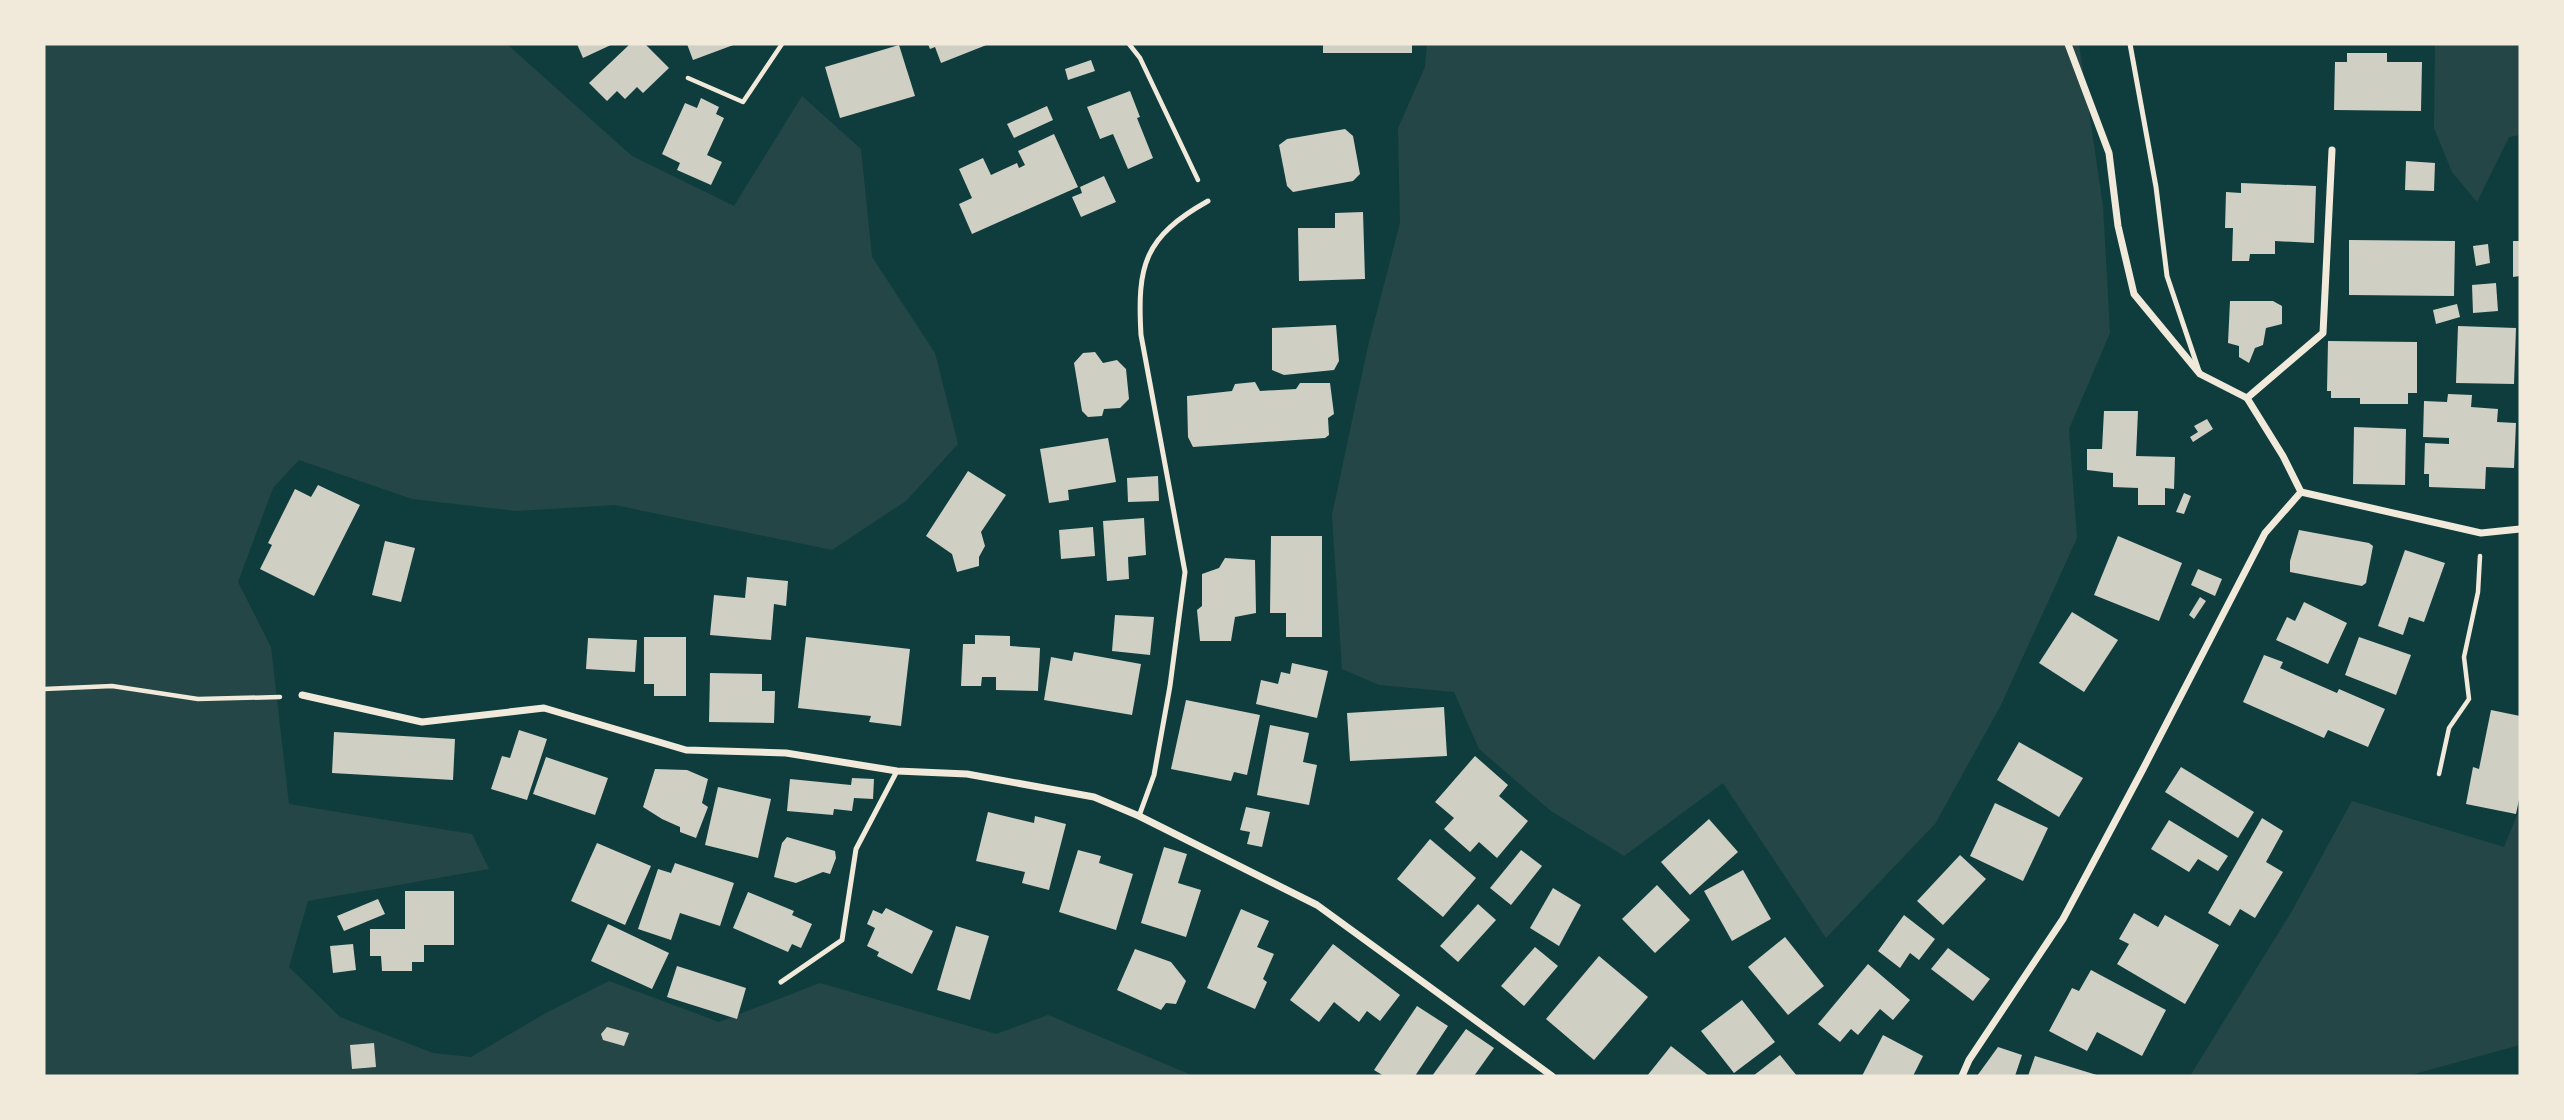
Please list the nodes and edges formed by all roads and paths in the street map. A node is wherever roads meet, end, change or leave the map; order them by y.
1 (782, 44) edge
2 (1129, 44) edge
3 (2068, 44) edge
4 (2130, 44) edge
5 (688, 78) dead end
6 (2332, 150) dead end
7 (1208, 201) joint
8 (2200, 374) junction
9 (2248, 398) junction
10 (2301, 492) junction
11 (2520, 529) edge
12 (2481, 533) junction
13 (44, 689) edge
14 (302, 695) joint
15 (897, 771) junction
16 (2439, 774) dead end
17 (1139, 816) junction
18 (781, 982) dead end
19 (1547, 1075) edge
20 (1962, 1076) edge

1 - 5 path
2 - 7 path
3 - 8 street
4 - 8 lane
6 - 9 street
7 - 17 lane
8 - 9 street
9 - 10 street
10 - 12 street
10 - 20 street
11 - 12 street
12 - 16 path
13 - 14 path
14 - 15 street
15 - 17 street
15 - 18 lane
17 - 19 street

